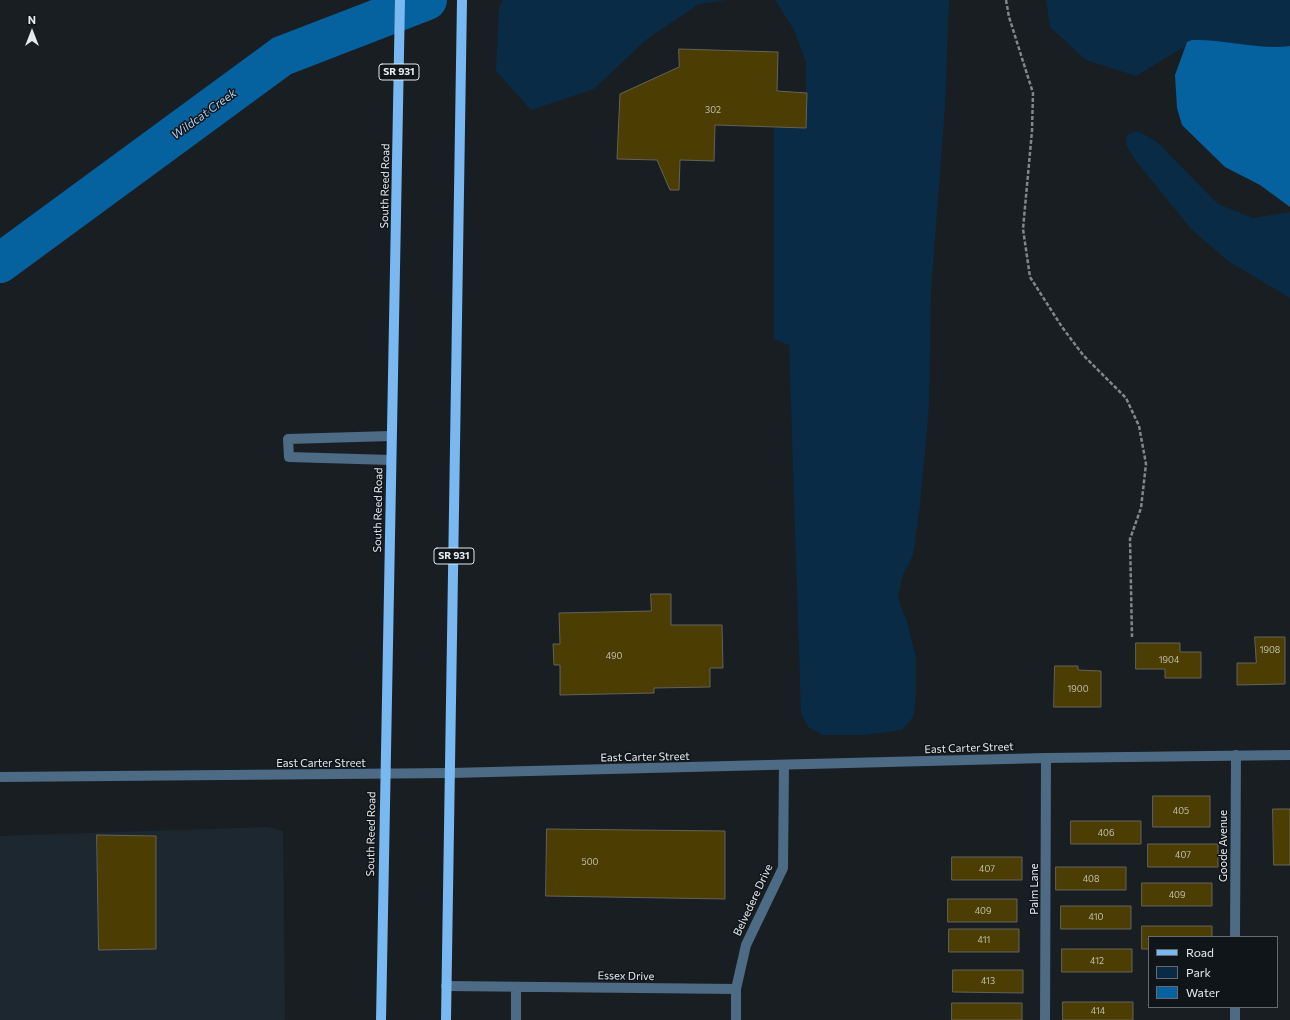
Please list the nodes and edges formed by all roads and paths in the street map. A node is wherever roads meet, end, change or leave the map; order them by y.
1 (400, 0) edge
2 (462, 0) edge
3 (1006, 0) edge
4 (391, 436) junction
5 (391, 460) junction
6 (1132, 637) dead end
7 (1290, 754) edge
8 (1236, 755) junction
9 (1046, 758) junction
10 (784, 765) junction
11 (451, 773) junction
12 (384, 774) junction
13 (0, 776) edge
14 (1235, 936) edge
15 (446, 986) junction
16 (516, 987) junction
17 (736, 989) junction
18 (1235, 1008) edge
19 (381, 1020) edge
20 (446, 1020) edge
21 (516, 1020) edge
22 (736, 1020) edge
23 (1045, 1020) edge
24 (1235, 1020) edge

1 - 4 main road, South Reed Road / SR 931
2 - 11 main road, SR 931
3 - 6 path
4 - 5 main road, South Reed Road / SR 931
4 - 5 street
5 - 12 main road, South Reed Road / SR 931
7 - 8 street, East Carter Street
8 - 9 street, East Carter Street
8 - 14 street, Goode Avenue
9 - 10 street, East Carter Street
9 - 23 street, Palm Lane
10 - 11 street, East Carter Street
10 - 17 street, Belvedere Drive
11 - 12 street, East Carter Street
11 - 15 main road, SR 931
12 - 13 street, East Carter Street
12 - 19 main road, South Reed Road / SR 931
15 - 16 street, Essex Drive
15 - 20 main road, SR 931
16 - 17 street, Essex Drive
16 - 21 street
17 - 22 street, Belvedere Drive
18 - 24 street

